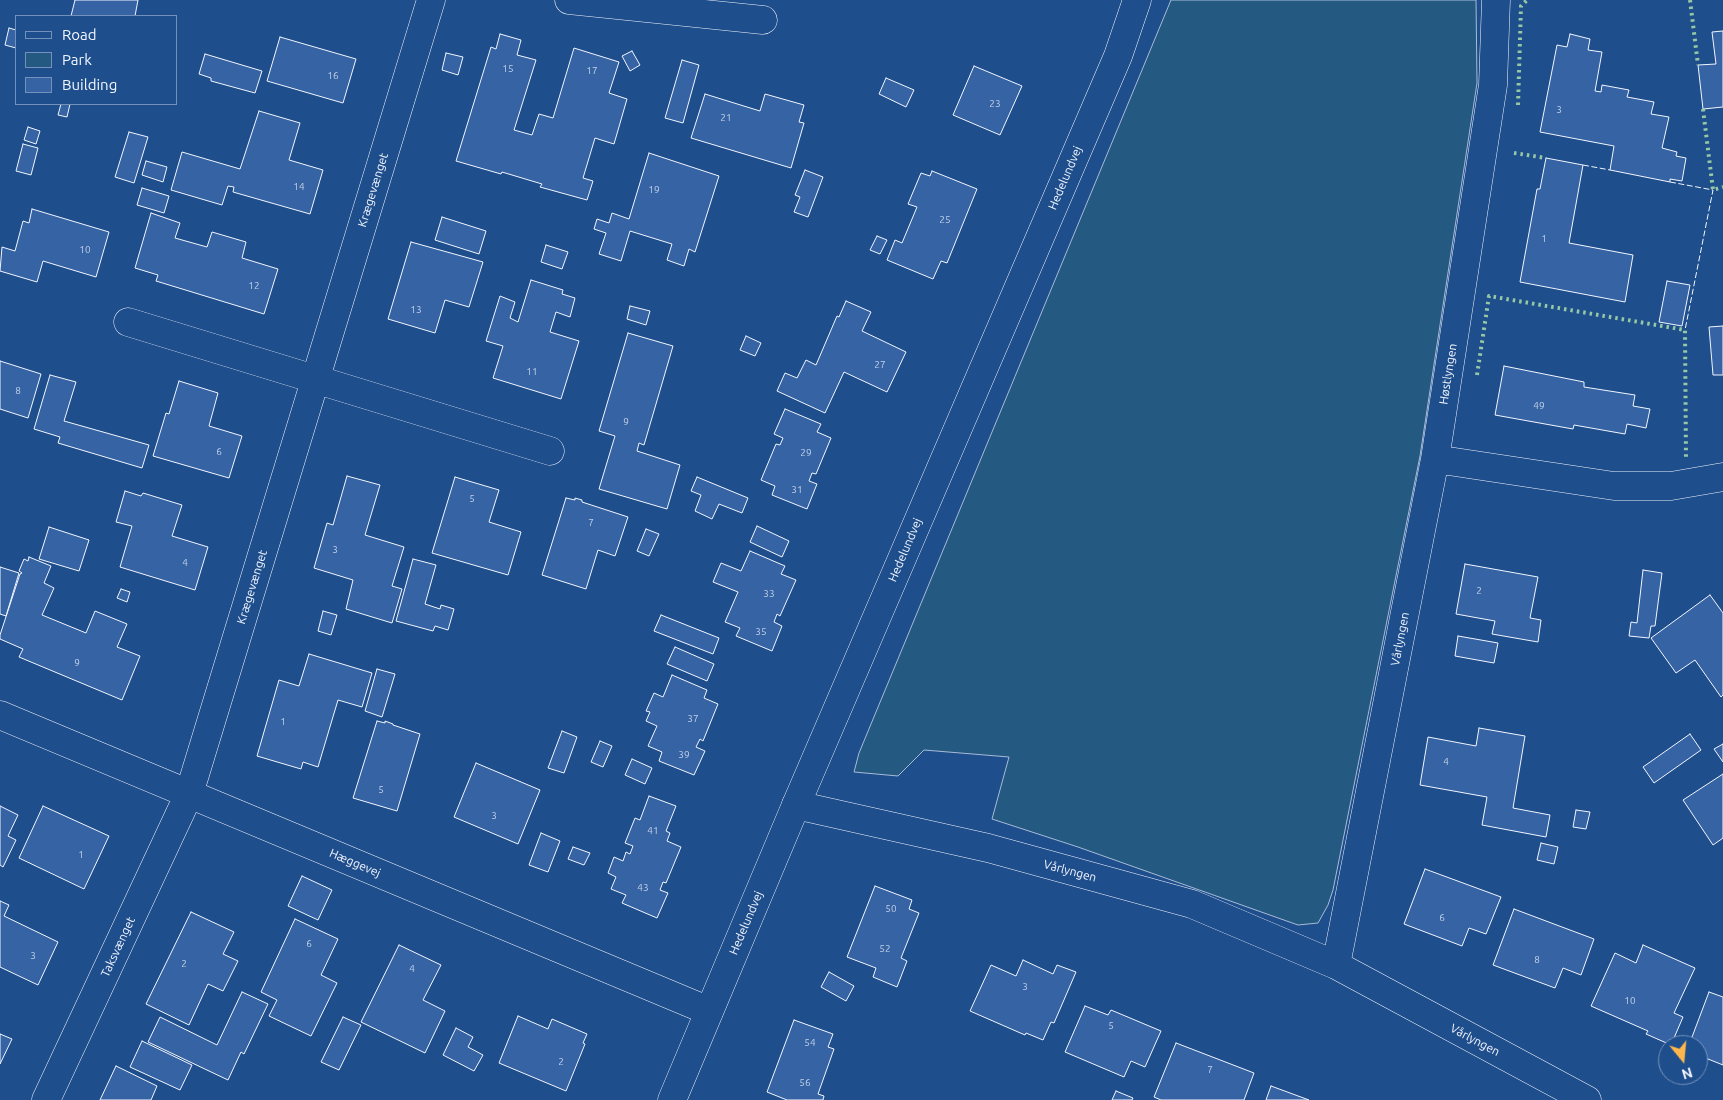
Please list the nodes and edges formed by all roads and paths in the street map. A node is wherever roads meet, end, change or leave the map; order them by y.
1 (431, 0) edge
2 (570, 0) edge
3 (1137, 0) edge
4 (1496, 0) edge
5 (763, 20) dead end
6 (128, 322) dead end
7 (315, 380) junction
8 (550, 451) dead end
9 (1435, 459) junction
10 (1723, 477) edge
11 (0, 715) edge
12 (189, 794) junction
13 (796, 804) junction
14 (1336, 965) junction
15 (709, 1011) junction
16 (46, 1100) edge
17 (672, 1100) edge
18 (1587, 1100) edge

1 - 7 street, Krægevænget
2 - 5 street
3 - 13 street, Hedelundvej
4 - 9 street, Høstlyngen
6 - 7 street
7 - 8 street
7 - 12 street, Krægevænget
9 - 10 street
9 - 14 street, Vårlyngen
11 - 12 street, Hæggevej
12 - 15 street, Hæggevej
12 - 16 street, Taksvænget
13 - 14 street, Vårlyngen
13 - 15 street, Hedelundvej
14 - 18 street, Vårlyngen
15 - 17 street, Hedelundvej

